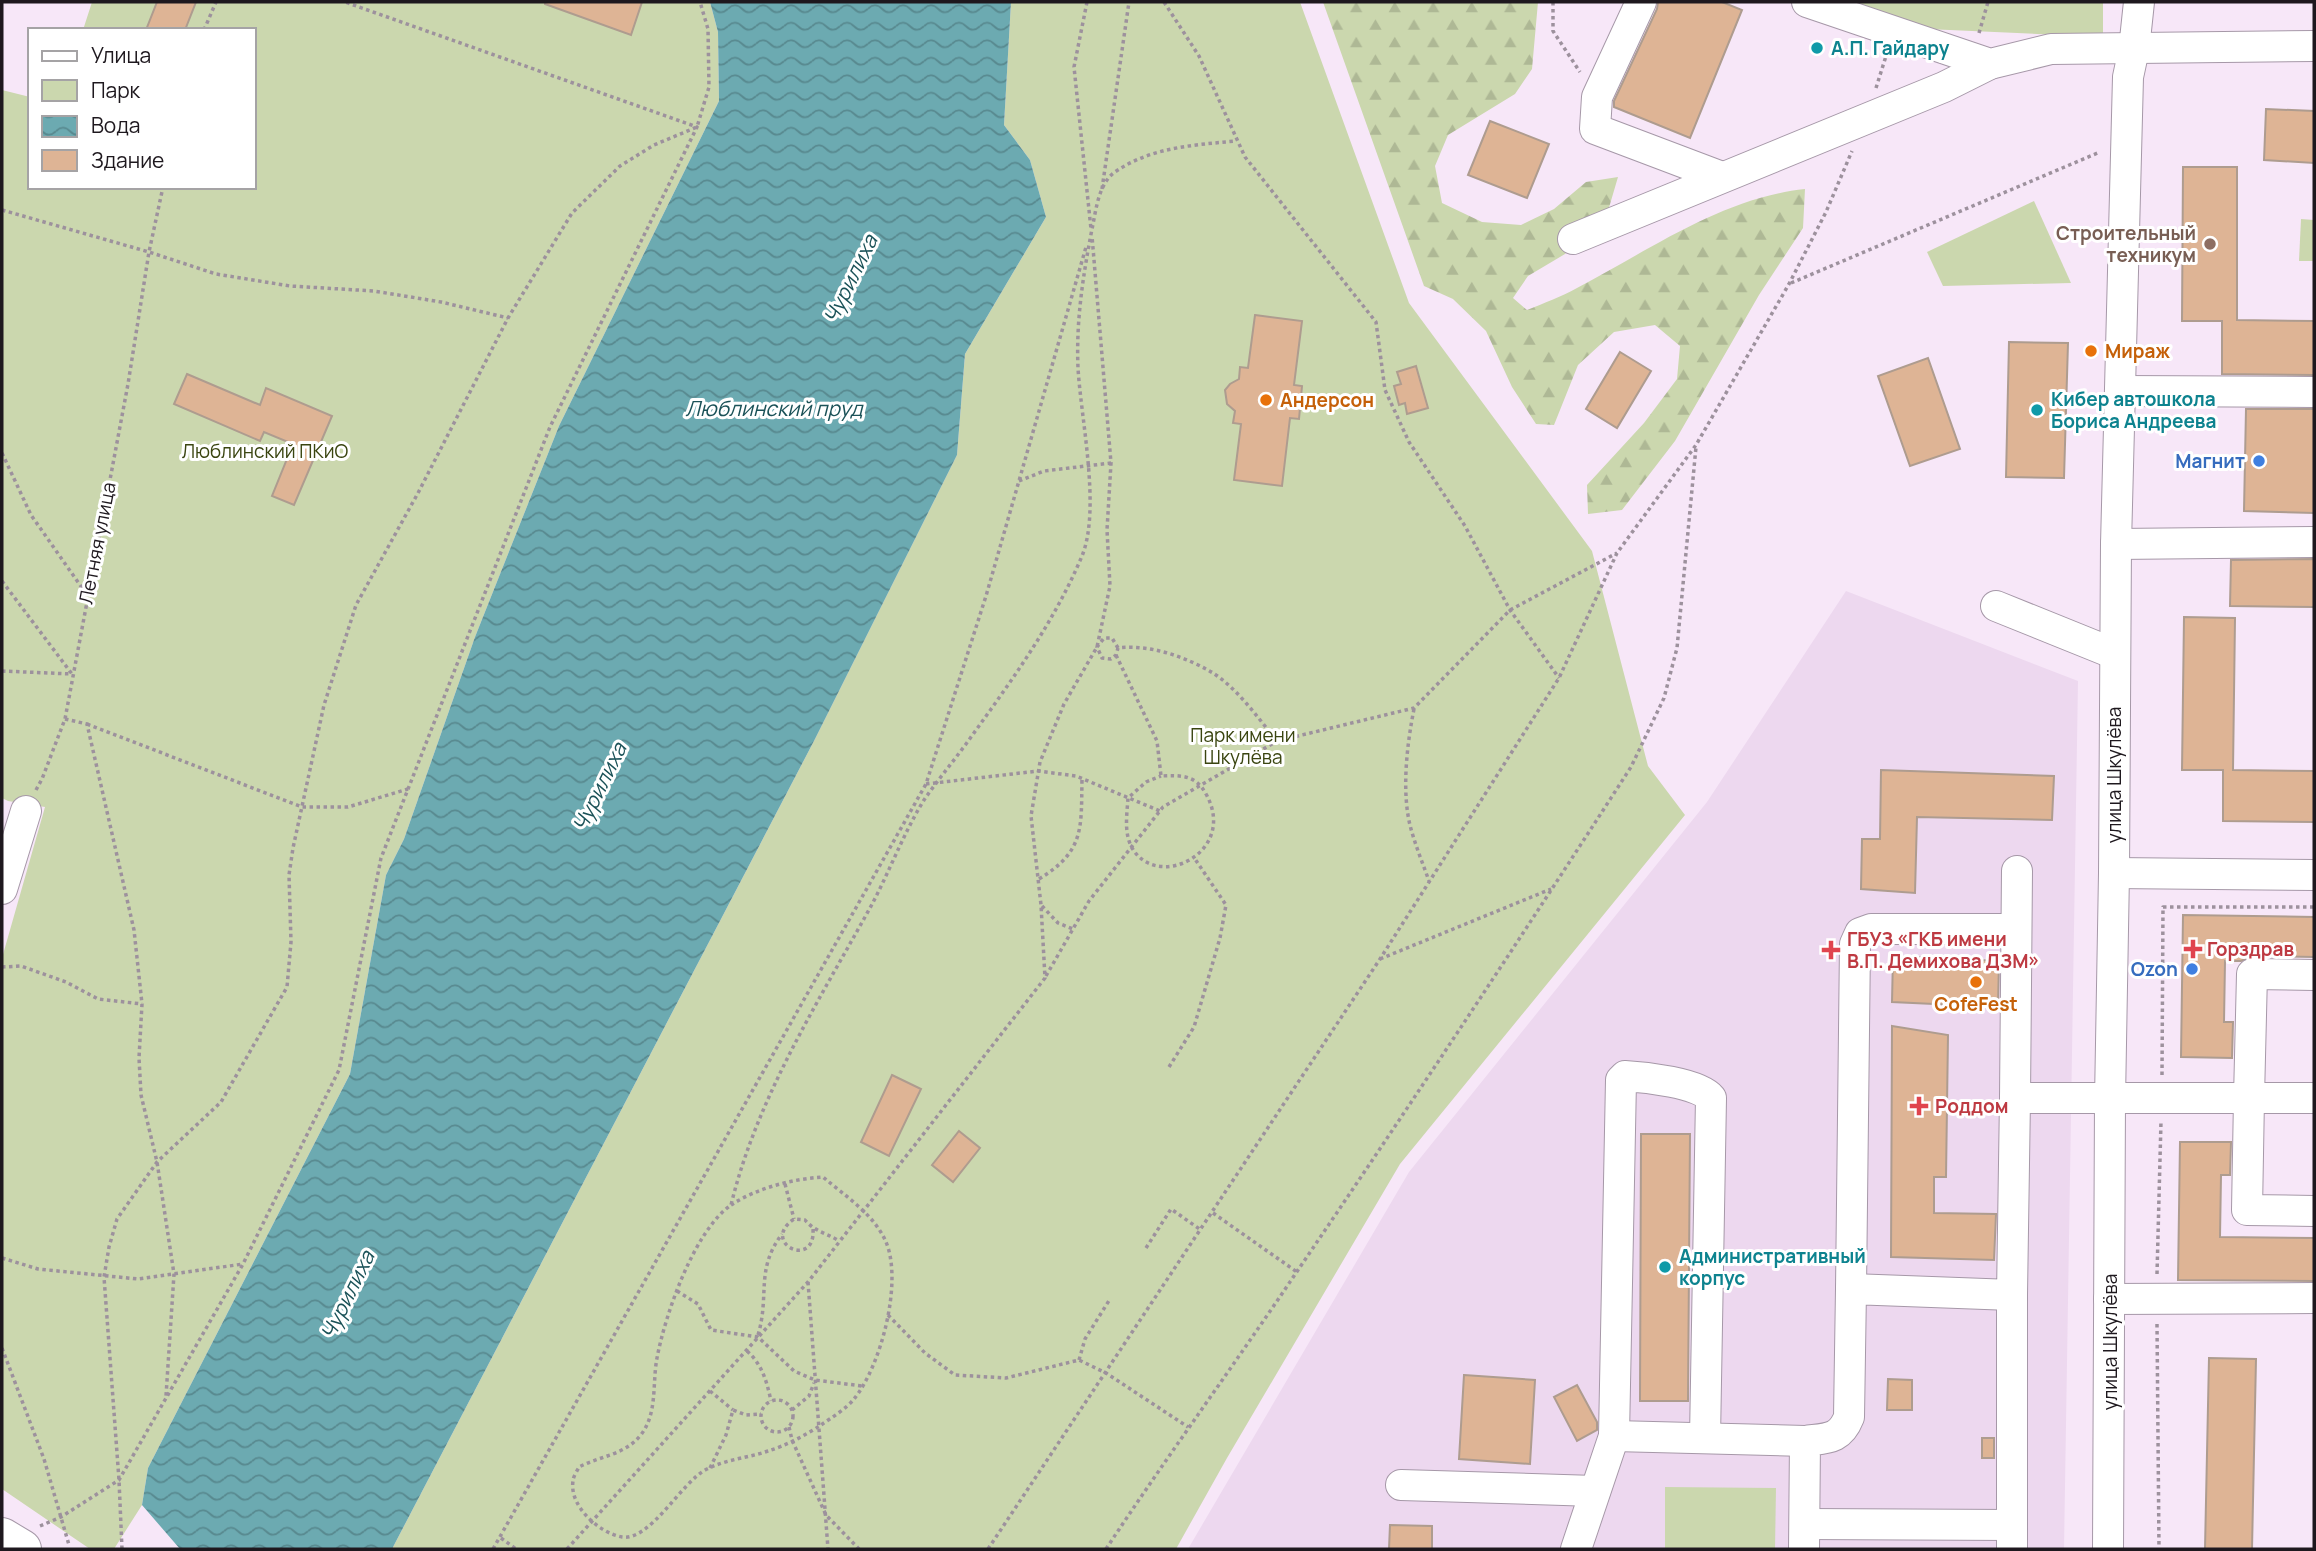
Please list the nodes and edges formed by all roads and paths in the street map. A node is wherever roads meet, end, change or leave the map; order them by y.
1 (216, 2) edge
2 (345, 2) edge
3 (700, 2) edge
4 (1087, 2) edge
5 (1129, 2) edge
6 (1164, 2) edge
7 (1553, 2) edge
8 (1641, 2) edge
9 (1807, 2) edge
10 (1988, 2) edge
11 (2140, 2) edge
12 (205, 28) edge
13 (1894, 32) junction
14 (2314, 46) edge
15 (2134, 49) junction
16 (1981, 61) junction
17 (1597, 97) junction
18 (1868, 116) junction
19 (697, 127) junction
20 (2126, 139) junction
21 (1236, 141) junction
22 (1722, 177) junction
23 (163, 189) edge
24 (1101, 191) junction
25 (2, 210) edge
26 (1091, 231) junction
27 (1573, 239) dead end
28 (149, 252) junction
29 (1789, 284) junction
30 (508, 318) junction
31 (2120, 391) junction
32 (2314, 392) edge
33 (1696, 445) junction
34 (2, 453) edge
35 (1111, 463) junction
36 (1087, 466) junction
37 (1019, 481) junction
38 (2314, 542) edge
39 (2116, 544) junction
40 (1617, 553) junction
41 (2, 581) edge
42 (87, 595) junction
43 (1996, 606) dead end
44 (1510, 610) junction
45 (1097, 647) junction
46 (1118, 648) junction
47 (2115, 654) junction
48 (1116, 655) junction
49 (2, 671) edge
50 (72, 674) junction
51 (1559, 678) junction
52 (1414, 708) junction
53 (65, 719) junction
54 (87, 723) junction
55 (1278, 741) junction
56 (1038, 771) junction
57 (1161, 776) junction
58 (1082, 779) junction
59 (937, 783) junction
60 (926, 784) junction
61 (1201, 785) junction
62 (408, 789) junction
63 (1128, 798) junction
64 (302, 807) junction
65 (26, 811) joint
66 (1160, 811) junction
67 (1131, 847) junction
68 (1195, 859) junction
69 (2017, 871) dead end
70 (2114, 873) junction
71 (2314, 875) edge
72 (1039, 879) junction
73 (1429, 881) junction
74 (1552, 888) junction
75 (2, 889) edge
76 (1041, 905) junction
77 (2314, 907) edge
78 (1073, 929) junction
79 (2016, 929) junction
80 (1380, 959) junction
81 (2, 967) edge
82 (2314, 975) edge
83 (1045, 978) junction
84 (142, 1004) junction
85 (1169, 1067) dead end
86 (2015, 1098) junction
87 (2249, 1098) junction
88 (2314, 1098) edge
89 (2161, 1099) junction
90 (2110, 1100) junction
91 (157, 1162) junction
92 (785, 1184) junction
93 (731, 1205) junction
94 (863, 1211) junction
95 (2314, 1211) edge
96 (1212, 1213) junction
97 (794, 1219) junction
98 (813, 1229) junction
99 (1201, 1230) junction
100 (782, 1234) junction
101 (839, 1241) junction
102 (1146, 1248) dead end
103 (2, 1258) edge
104 (243, 1264) junction
105 (1297, 1272) junction
106 (174, 1274) junction
107 (104, 1277) junction
108 (808, 1282) junction
109 (1851, 1289) junction
110 (677, 1291) junction
111 (2012, 1295) junction
112 (2314, 1298) edge
113 (1110, 1299) dead end
114 (2109, 1299) junction
115 (2157, 1299) junction
116 (888, 1315) junction
117 (758, 1337) junction
118 (2, 1348) edge
119 (746, 1350) junction
120 (1079, 1360) junction
121 (1106, 1373) junction
122 (815, 1380) junction
123 (862, 1386) junction
124 (710, 1391) junction
125 (166, 1398) junction
126 (771, 1401) junction
127 (733, 1410) junction
128 (792, 1410) junction
129 (761, 1414) junction
130 (819, 1426) junction
131 (789, 1427) junction
132 (1188, 1427) junction
133 (1614, 1436) junction
134 (1704, 1438) junction
135 (792, 1440) junction
136 (1805, 1441) junction
137 (710, 1468) junction
138 (119, 1480) junction
139 (1401, 1485) dead end
140 (1595, 1491) junction
141 (826, 1515) junction
142 (61, 1517) junction
143 (592, 1522) junction
144 (2, 1537) edge
145 (31, 1537) edge
146 (1804, 1537) edge
147 (2012, 1537) edge
148 (500, 1538) junction
149 (69, 1545) dead end
150 (122, 1549) edge
151 (493, 1549) edge
152 (516, 1549) edge
153 (567, 1549) edge
154 (828, 1549) edge
155 (859, 1549) edge
156 (989, 1549) edge
157 (1106, 1549) edge
158 (1576, 1549) edge
159 (2108, 1549) edge
160 (2159, 1549) edge

1 - 12 path
2 - 19 path
3 - 19 path
4 - 26 path
5 - 24 path
6 - 21 path
7 - 17 path
8 - 17 street
9 - 13 street
10 - 16 path
11 - 15 street, улица Шкулёва
13 - 16 street
13 - 18 path
14 - 15 street
15 - 16 street
15 - 20 street, улица Шкулёва
16 - 18 street
17 - 22 street
18 - 22 street
18 - 29 path
19 - 30 path
19 - 62 path
20 - 29 path
20 - 31 street, улица Шкулёва
21 - 24 path
21 - 44 path
22 - 27 street
23 - 28 path, Летняя улица
24 - 26 path
25 - 28 path
26 - 35 path
26 - 36 path
26 - 37 path
28 - 30 path
28 - 42 path, Летняя улица
29 - 33 path
30 - 64 path
31 - 32 street
31 - 39 street, улица Шкулёва
33 - 40 path
33 - 74 path
34 - 42 path
35 - 36 path
35 - 45 path
36 - 37 path
36 - 59 path
37 - 60 path
38 - 39 street
39 - 47 street, улица Шкулёва
40 - 44 path
40 - 51 path
41 - 50 path
42 - 50 path, Летняя улица
43 - 47 street
44 - 51 path
44 - 52 path
45 - 46 path
45 - 48 path
45 - 56 path
46 - 48 path
46 - 55 path
47 - 70 street, улица Шкулёва
48 - 57 path
49 - 50 path
50 - 53 path, Летняя улица
51 - 73 path
52 - 55 path
52 - 73 path
53 - 54 path
53 - 65 path, Летняя улица
54 - 64 path
54 - 84 path
55 - 61 path
56 - 58 path
56 - 59 path
56 - 72 path
57 - 61 path
57 - 63 path
58 - 63 path
58 - 72 path
59 - 60 path
59 - 93 path
60 - 148 path
61 - 66 path
61 - 68 path
62 - 64 path
62 - 104 path
63 - 66 path
63 - 67 path
64 - 91 path
65 - 75 street
66 - 67 path
67 - 68 path
67 - 78 path
68 - 85 path
69 - 79 street
70 - 71 street
70 - 90 street, улица Шкулёва
72 - 76 path
73 - 80 path
74 - 80 path
74 - 105 path
76 - 78 path
76 - 83 path
77 - 89 path
78 - 83 path
79 - 86 street
79 - 109 street
80 - 96 path
81 - 84 path
82 - 87 street
83 - 94 path
84 - 91 path
86 - 90 street
86 - 111 street
87 - 88 street
87 - 89 street
87 - 95 street
89 - 90 street
89 - 115 path
90 - 114 street, улица Шкулёва
91 - 106 path
91 - 107 path
92 - 93 path
92 - 94 path
92 - 97 path
93 - 110 path
94 - 101 path
94 - 116 path
96 - 99 path
96 - 105 path
97 - 98 path
97 - 100 path
98 - 100 path
98 - 101 path
99 - 102 path
99 - 121 path
100 - 117 path
101 - 108 path
103 - 107 path
104 - 106 path
104 - 125 path
105 - 132 path
106 - 107 path
106 - 125 path
107 - 138 path
108 - 117 path
108 - 122 path
109 - 111 street
109 - 136 street
110 - 117 path
110 - 143 path
111 - 147 street
112 - 115 street
113 - 120 path
114 - 115 street
114 - 159 street, улица Шкулёва
115 - 160 path
116 - 120 path
116 - 123 path
117 - 119 path
117 - 122 path
118 - 142 path
119 - 124 path
119 - 126 path
120 - 121 path
121 - 132 path
121 - 156 path
122 - 123 path
122 - 128 path
122 - 130 path
123 - 130 path
124 - 127 path
124 - 143 path
125 - 138 path
126 - 128 path
126 - 129 path
127 - 129 path
127 - 137 path
128 - 131 path
129 - 131 path
130 - 135 path
130 - 141 path
131 - 135 path
132 - 157 path
133 - 134 street
133 - 134 street
133 - 140 street
134 - 136 street
135 - 137 path
135 - 141 path
136 - 146 street
137 - 143 path
138 - 142 path
138 - 150 path
139 - 140 street
140 - 158 street
141 - 154 path
141 - 155 path
142 - 145 path
142 - 149 path
143 - 153 path
144 - 145 main road
146 - 147 street
148 - 151 path
148 - 152 path

